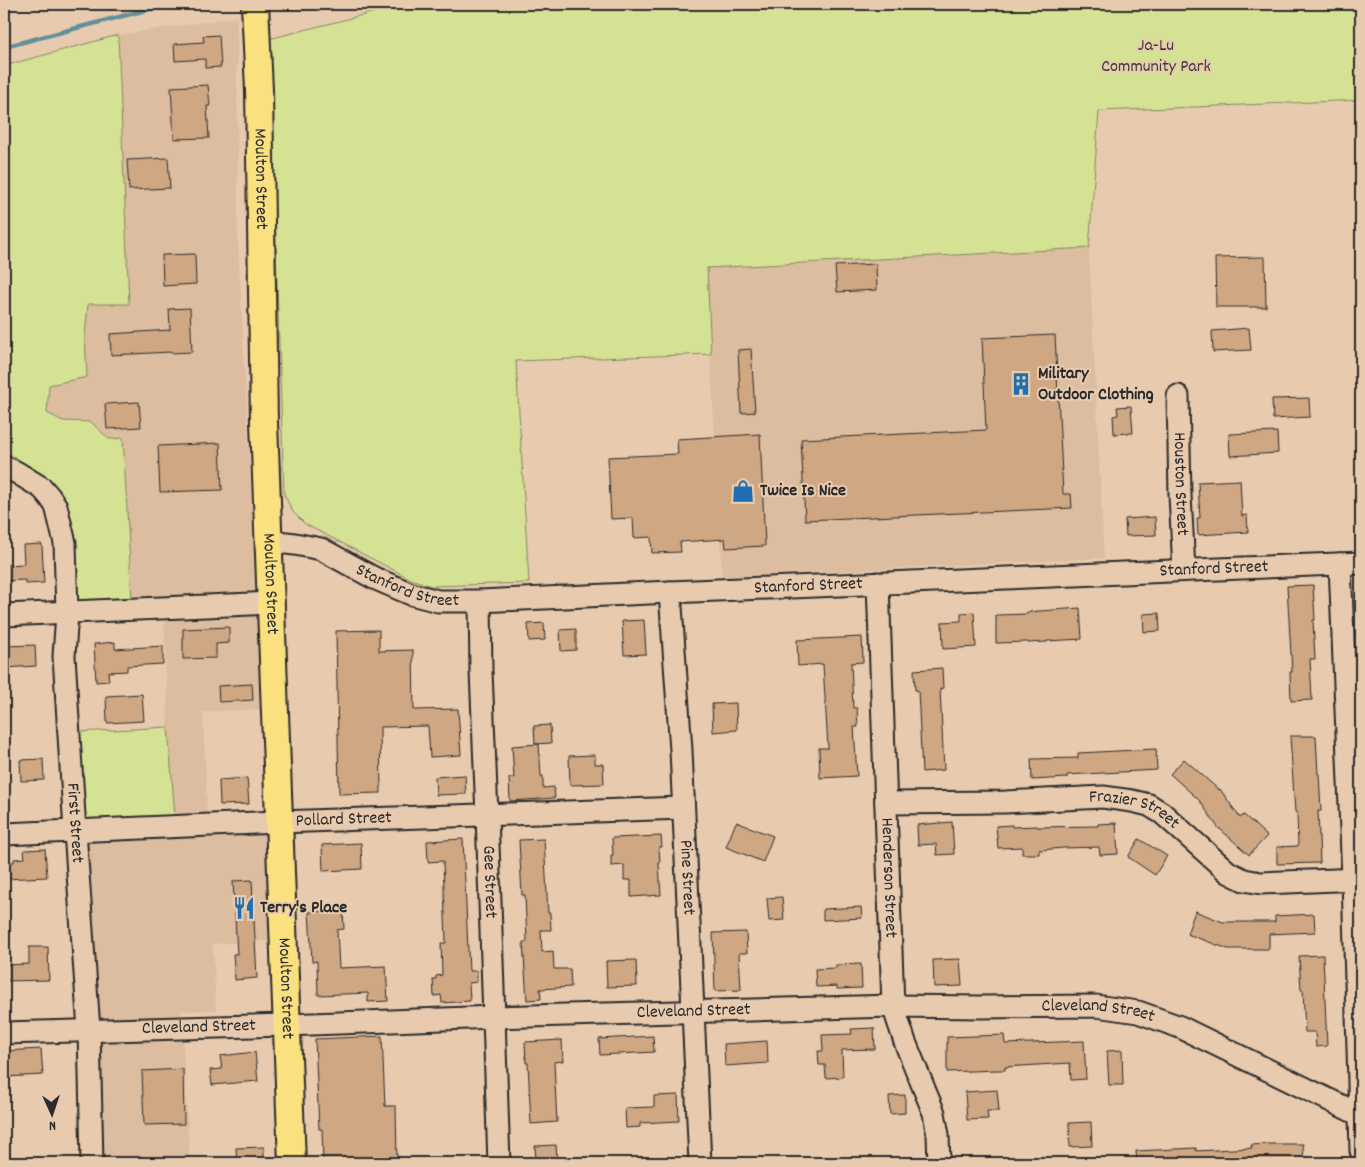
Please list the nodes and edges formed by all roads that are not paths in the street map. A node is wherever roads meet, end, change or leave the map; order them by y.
1 (255, 14) edge
2 (1178, 396) dead end
3 (4, 467) edge
4 (269, 541) junction
5 (1361, 563) edge
6 (1340, 564) junction
7 (1184, 570) junction
8 (878, 583) junction
9 (670, 592) junction
10 (480, 601) junction
11 (271, 603) junction
12 (67, 613) junction
13 (4, 615) edge
14 (1354, 722) edge
15 (886, 803) junction
16 (683, 808) junction
17 (487, 815) junction
18 (279, 822) junction
19 (75, 831) junction
20 (4, 834) edge
21 (1357, 879) edge
22 (893, 1006) junction
23 (693, 1012) junction
24 (494, 1017) junction
25 (286, 1025) junction
26 (89, 1030) junction
27 (4, 1033) edge
28 (1360, 1114) edge
29 (1361, 1151) edge
30 (92, 1163) edge
31 (292, 1163) edge
32 (499, 1163) edge
33 (700, 1163) edge
34 (939, 1163) edge

1 - 4 main road, Moulton Street
2 - 7 street, Houston Street
3 - 12 street, First Street
4 - 10 street, Stanford Street
4 - 11 main road, Moulton Street
5 - 6 street, Stanford Street
6 - 7 street, Stanford Street
6 - 14 street
7 - 8 street, Stanford Street
8 - 9 street, Stanford Street
8 - 15 street, Henderson Street
9 - 10 street, Stanford Street
9 - 16 street, Pine Street
10 - 17 street, Gee Street
11 - 12 street
11 - 18 main road, Moulton Street
12 - 13 street
12 - 19 street, First Street
14 - 21 street
15 - 21 street, Frazier Street
15 - 22 street, Henderson Street
16 - 17 street, Pollard Street
16 - 23 street, Pine Street
17 - 18 street, Pollard Street
17 - 24 street, Gee Street
18 - 19 street, Pollard Street
18 - 25 main road, Moulton Street
19 - 20 street, Pollard Street
19 - 26 street, First Street
21 - 28 street
22 - 23 street, Cleveland Street
22 - 28 street, Cleveland Street
22 - 34 street, Henderson Street
23 - 24 street, Cleveland Street
23 - 33 street, Pine Street
24 - 25 street, Cleveland Street
24 - 32 street, Gee Street
25 - 26 street, Cleveland Street
25 - 31 main road, Moulton Street
26 - 27 street, Cleveland Street
26 - 30 street, First Street
28 - 29 street

